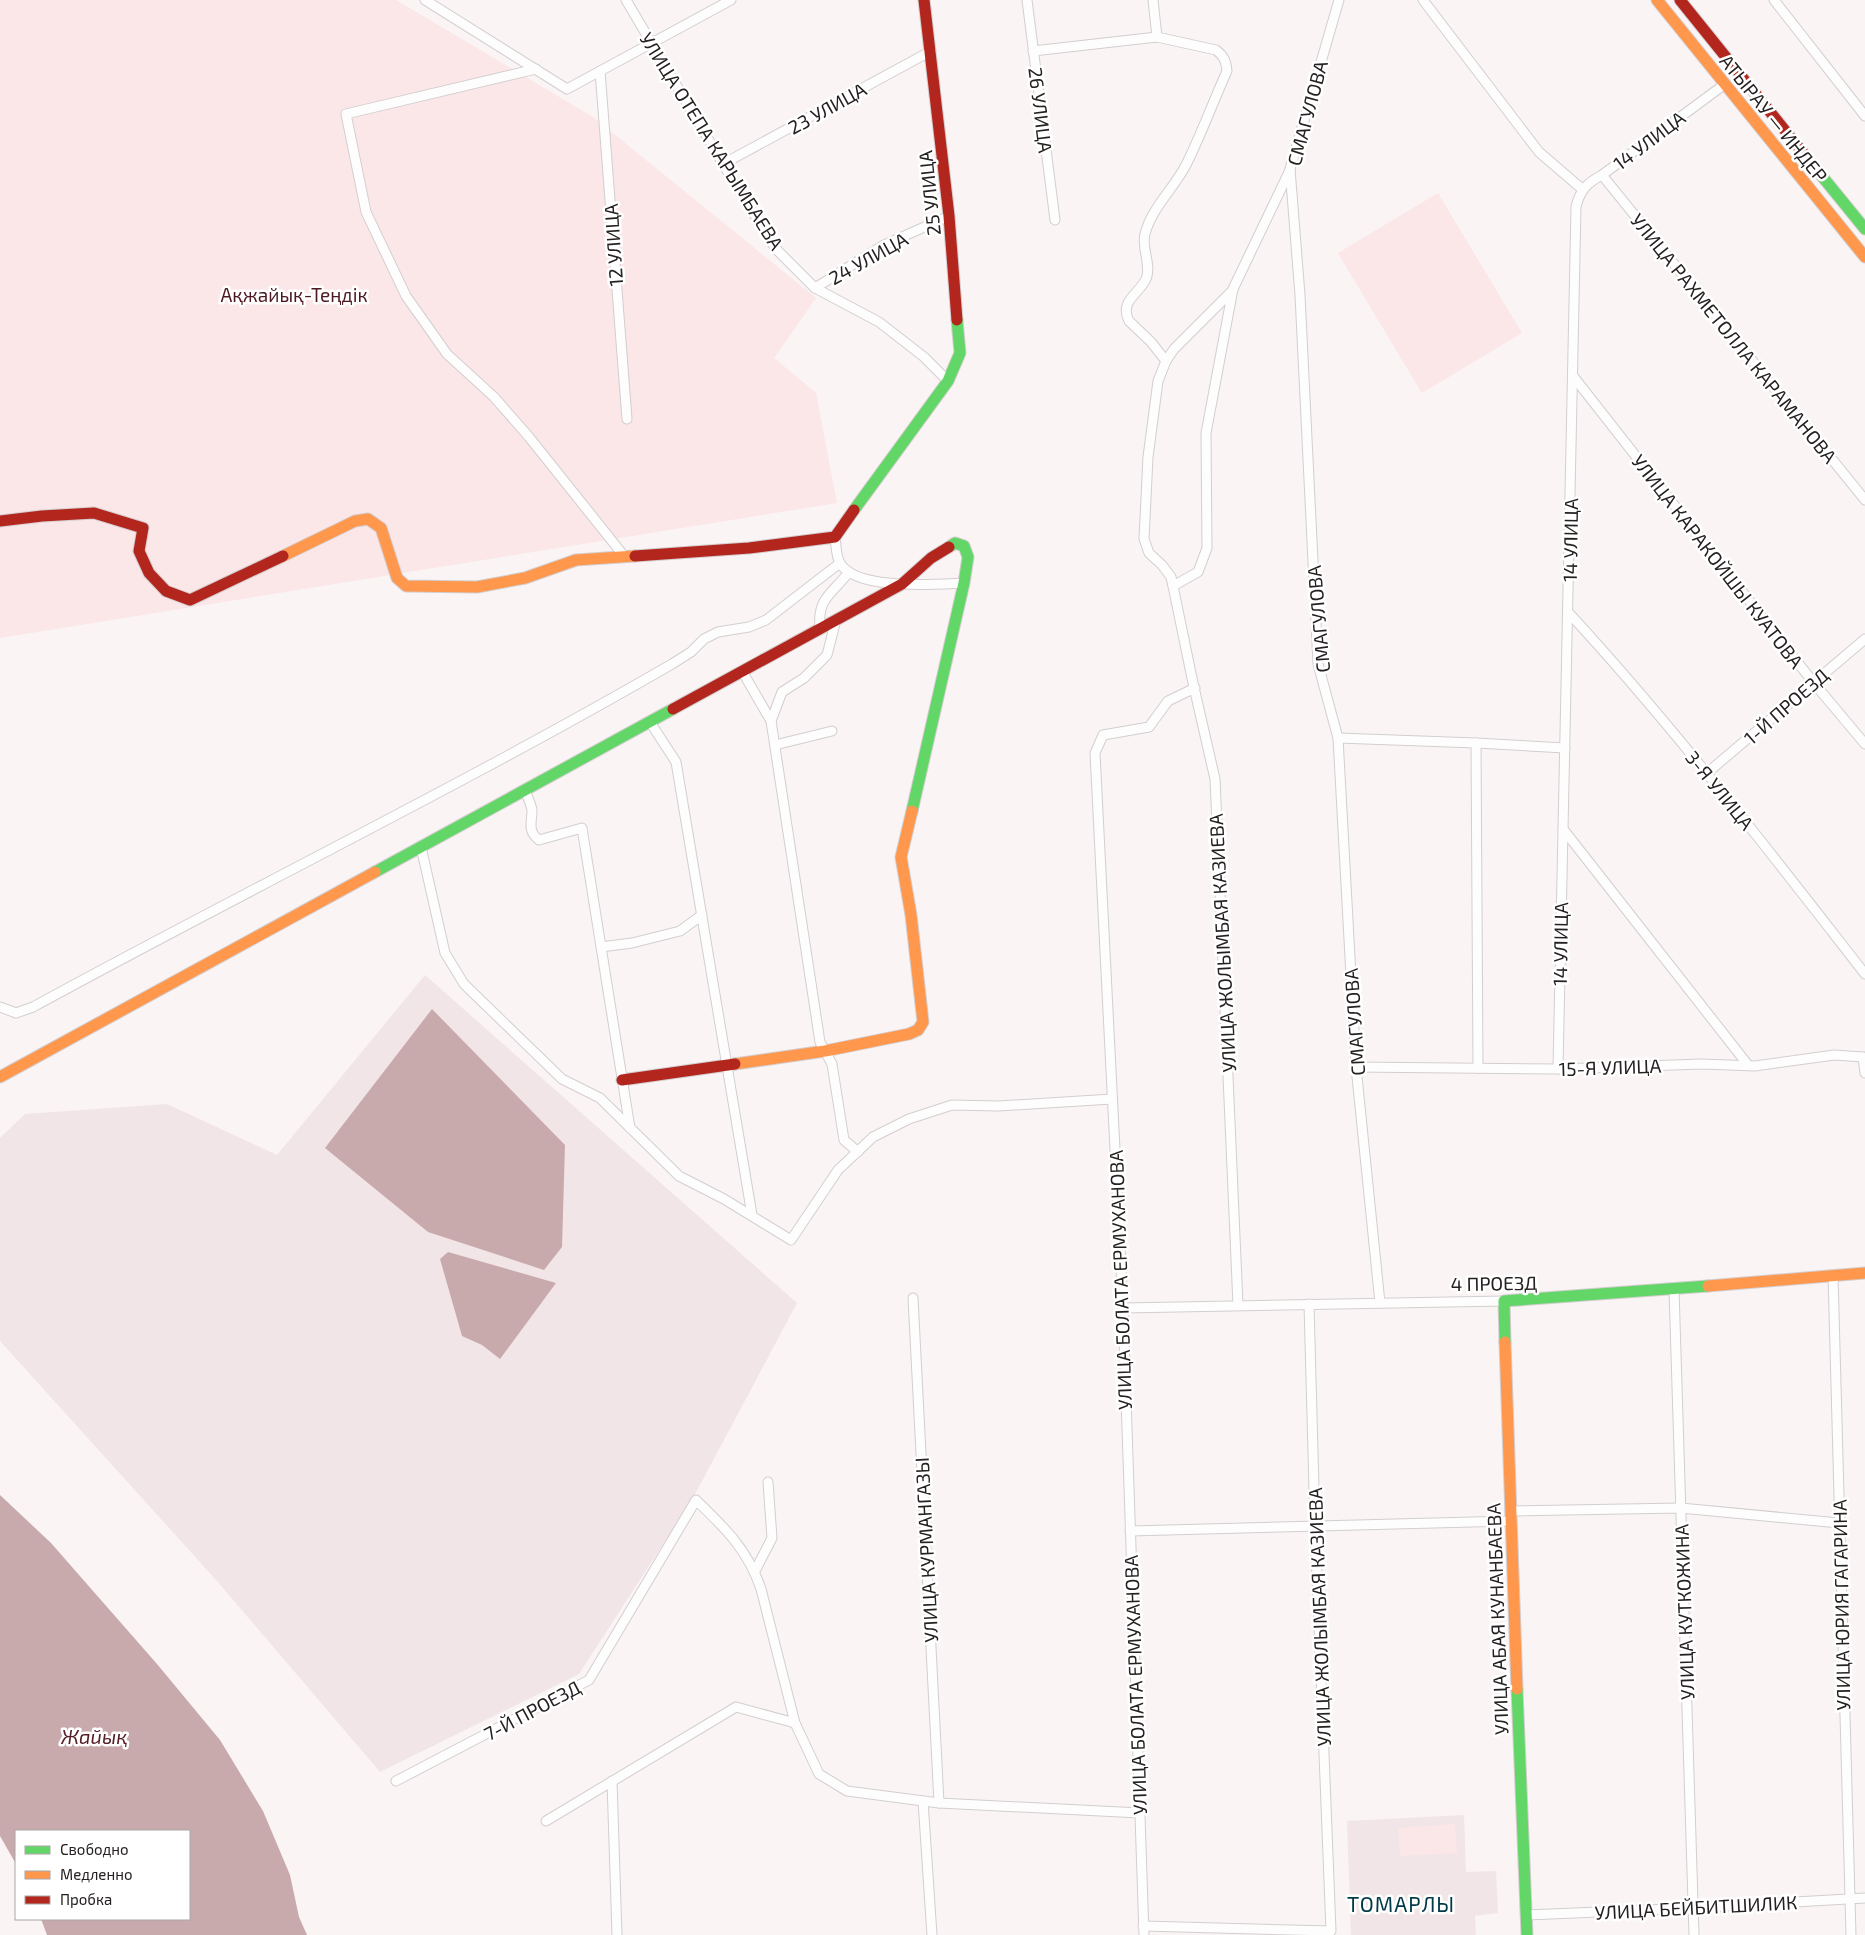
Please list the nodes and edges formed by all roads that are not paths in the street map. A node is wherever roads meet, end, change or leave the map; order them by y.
1 (626, 0) edge
2 (731, 0) edge
3 (924, 0) edge
4 (1027, 0) edge
5 (1153, 0) edge
6 (1339, 0) edge
7 (1423, 0) edge
8 (1657, 0) edge
9 (1680, 0) edge
10 (1774, 0) edge
11 (432, 1) edge
12 (1157, 36) junction
13 (651, 44) junction
14 (931, 51) junction
15 (1033, 51) junction
16 (536, 70) junction
17 (600, 71) junction
18 (1725, 84) junction
19 (1865, 116) edge
20 (723, 164) junction
21 (1290, 169) junction
22 (1602, 175) junction
23 (1582, 189) junction
24 (949, 216) junction
25 (1055, 220) dead end
26 (1865, 229) edge
27 (1865, 257) edge
28 (816, 288) junction
29 (1233, 289) junction
30 (1166, 360) junction
31 (1573, 376) junction
32 (948, 381) junction
33 (627, 419) dead end
34 (1865, 500) edge
35 (0, 522) edge
36 (835, 537) junction
37 (624, 556) junction
38 (840, 563) junction
39 (849, 572) junction
40 (964, 583) junction
41 (902, 584) junction
42 (1173, 586) junction
43 (1568, 612) junction
44 (836, 620) junction
45 (820, 628) junction
46 (1865, 639) edge
47 (742, 671) junction
48 (1814, 682) junction
49 (1195, 688) junction
50 (771, 721) junction
51 (650, 722) junction
52 (832, 731) dead end
53 (1338, 738) junction
54 (1476, 743) junction
55 (1865, 744) edge
56 (775, 745) junction
57 (1565, 748) junction
58 (1708, 773) junction
59 (525, 790) junction
60 (1563, 829) junction
61 (421, 847) junction
62 (702, 915) junction
63 (601, 947) junction
64 (1865, 974) edge
65 (0, 1007) edge
66 (825, 1051) junction
67 (1864, 1054) edge
68 (728, 1065) junction
69 (1748, 1065) junction
70 (1356, 1066) junction
71 (1478, 1068) junction
72 (1558, 1069) junction
73 (1865, 1073) edge
74 (0, 1077) edge
75 (622, 1080) junction
76 (1112, 1099) junction
77 (630, 1128) junction
78 (858, 1152) junction
79 (752, 1215) junction
80 (1865, 1273) edge
81 (1833, 1276) junction
82 (1674, 1288) junction
83 (913, 1298) dead end
84 (1504, 1301) junction
85 (1380, 1303) junction
86 (1309, 1304) junction
87 (1238, 1306) junction
88 (1123, 1308) junction
89 (768, 1482) dead end
90 (1681, 1508) junction
91 (1510, 1516) junction
92 (1839, 1523) junction
93 (1315, 1526) junction
94 (1130, 1531) junction
95 (755, 1571) junction
96 (795, 1723) junction
97 (396, 1781) dead end
98 (612, 1781) junction
99 (923, 1801) junction
100 (939, 1803) junction
101 (1140, 1813) junction
102 (546, 1821) dead end
103 (1849, 1898) junction
104 (1865, 1898) edge
105 (1693, 1908) junction
106 (1527, 1915) junction
107 (1144, 1930) edge
108 (617, 1935) edge
109 (932, 1935) edge
110 (1527, 1935) edge
111 (1694, 1935) edge
112 (1851, 1935) edge

1 - 13 street, УЛИЦА ОТЕПА КАРЫМБАЕВА
2 - 13 street
3 - 14 street, 25 УЛИЦА
4 - 15 street, 26 УЛИЦА
5 - 12 street
6 - 21 street, СМАГУЛОВА
7 - 23 street
8 - 18 street, АТЫРАУ — ИНДЕР
9 - 26 street, АТЫРАУ — ИНДЕР
10 - 19 street
11 - 16 street
12 - 15 street
12 - 30 street
13 - 17 street
13 - 20 street, УЛИЦА ОТЕПА КАРЫМБАЕВА
14 - 20 street, 23 УЛИЦА
14 - 24 street, 25 УЛИЦА
15 - 25 street, 26 УЛИЦА
16 - 17 street
16 - 37 street
17 - 33 street, 12 УЛИЦА
18 - 22 street, 14 УЛИЦА
18 - 27 street, АТЫРАУ — ИНДЕР
20 - 28 street, УЛИЦА ОТЕПА КАРЫМБАЕВА
21 - 29 street, УЛИЦА ЖОЛЫМБАЯ КАЗИЕВА
21 - 53 street, СМАГУЛОВА
22 - 23 street, 14 УЛИЦА
22 - 34 street, УЛИЦА РАХМЕТОЛЛА КАРАМАНОВА
23 - 31 street, 14 УЛИЦА
24 - 28 street, 24 УЛИЦА
24 - 32 street, 25 УЛИЦА
28 - 32 street, УЛИЦА ОТЕПА КАРЫМБАЕВА
29 - 30 street, УЛИЦА ЖОЛЫМБАЯ КАЗИЕВА
29 - 42 street, УЛИЦА ЖОЛЫМБАЯ КАЗИЕВА
30 - 42 street, УЛИЦА ЖОЛЫМБАЯ КАЗИЕВА
31 - 43 street, 14 УЛИЦА
31 - 48 street, УЛИЦА КАРАКОЙШЫ КУАТОВА
32 - 36 street, 25 УЛИЦА
35 - 37 street
36 - 37 street
36 - 38 street
38 - 39 street
38 - 65 street
39 - 41 street
39 - 45 street
40 - 41 street
40 - 41 street
40 - 66 street
41 - 44 street
42 - 49 street, УЛИЦА ЖОЛЫМБАЯ КАЗИЕВА
43 - 57 street, 14 УЛИЦА
43 - 58 street, 3-Я УЛИЦА
44 - 45 street
44 - 50 street
45 - 47 street
46 - 48 street, 1-Й ПРОЕЗД
47 - 50 street
47 - 51 street
48 - 55 street, УЛИЦА КАРАКОЙШЫ КУАТОВА
48 - 58 street, 1-Й ПРОЕЗД
49 - 76 street, УЛИЦА БОЛАТА ЕРМУХАНОВА
49 - 87 street, УЛИЦА ЖОЛЫМБАЯ КАЗИЕВА
50 - 56 street
51 - 59 street
51 - 62 street
52 - 56 street
53 - 54 street
53 - 70 street, СМАГУЛОВА
54 - 57 street
54 - 71 street
56 - 66 street
57 - 60 street, 14 УЛИЦА
58 - 64 street, 3-Я УЛИЦА
59 - 61 street
59 - 63 street
60 - 69 street
60 - 72 street, 14 УЛИЦА
61 - 74 street
61 - 77 street
62 - 63 street
62 - 68 street
63 - 75 street
66 - 68 street
66 - 78 street
67 - 69 street, 15-Я УЛИЦА
67 - 73 street
68 - 75 street
68 - 79 street
69 - 72 street, 15-Я УЛИЦА
70 - 71 street, 15-Я УЛИЦА
70 - 85 street, СМАГУЛОВА
71 - 72 street, 15-Я УЛИЦА
75 - 77 street
76 - 78 street
76 - 88 street, УЛИЦА БОЛАТА ЕРМУХАНОВА
77 - 79 street
78 - 79 street
80 - 81 street, 4 ПРОЕЗД
81 - 82 street, 4 ПРОЕЗД
81 - 92 street, УЛИЦА ЮРИЯ ГАГАРИНА
82 - 84 street, 4 ПРОЕЗД
82 - 90 street, УЛИЦА КУТКОЖИНА
83 - 100 street, УЛИЦА КУРМАНГАЗЫ
84 - 85 street, 4 ПРОЕЗД
84 - 91 street, УЛИЦА АБАЯ КУНАНБАЕВА
85 - 86 street, 4 ПРОЕЗД
86 - 87 street, 4 ПРОЕЗД
86 - 93 street, УЛИЦА ЖОЛЫМБАЯ КАЗИЕВА
87 - 88 street, 4 ПРОЕЗД
88 - 94 street, УЛИЦА БОЛАТА ЕРМУХАНОВА
89 - 95 street
90 - 91 street
90 - 92 street
90 - 105 street, УЛИЦА КУТКОЖИНА
91 - 93 street
91 - 106 street, УЛИЦА АБАЯ КУНАНБАЕВА
92 - 103 street, УЛИЦА ЮРИЯ ГАГАРИНА
93 - 94 street
93 - 107 street, УЛИЦА ЖОЛЫМБАЯ КАЗИЕВА
94 - 101 street, УЛИЦА БОЛАТА ЕРМУХАНОВА
95 - 96 street
95 - 97 street, 7-Й ПРОЕЗД
96 - 98 street
96 - 99 street
98 - 102 street
98 - 108 street
99 - 100 street
99 - 109 street
100 - 101 street
101 - 107 street, УЛИЦА БОЛАТА ЕРМУХАНОВА
103 - 104 street, УЛИЦА БЕЙБИТШИЛИК
103 - 105 street, УЛИЦА БЕЙБИТШИЛИК
103 - 112 street, УЛИЦА ЮРИЯ ГАГАРИНА
105 - 106 street, УЛИЦА БЕЙБИТШИЛИК
105 - 111 street, УЛИЦА КУТКОЖИНА
106 - 110 street, УЛИЦА АБАЯ КУНАНБАЕВА

